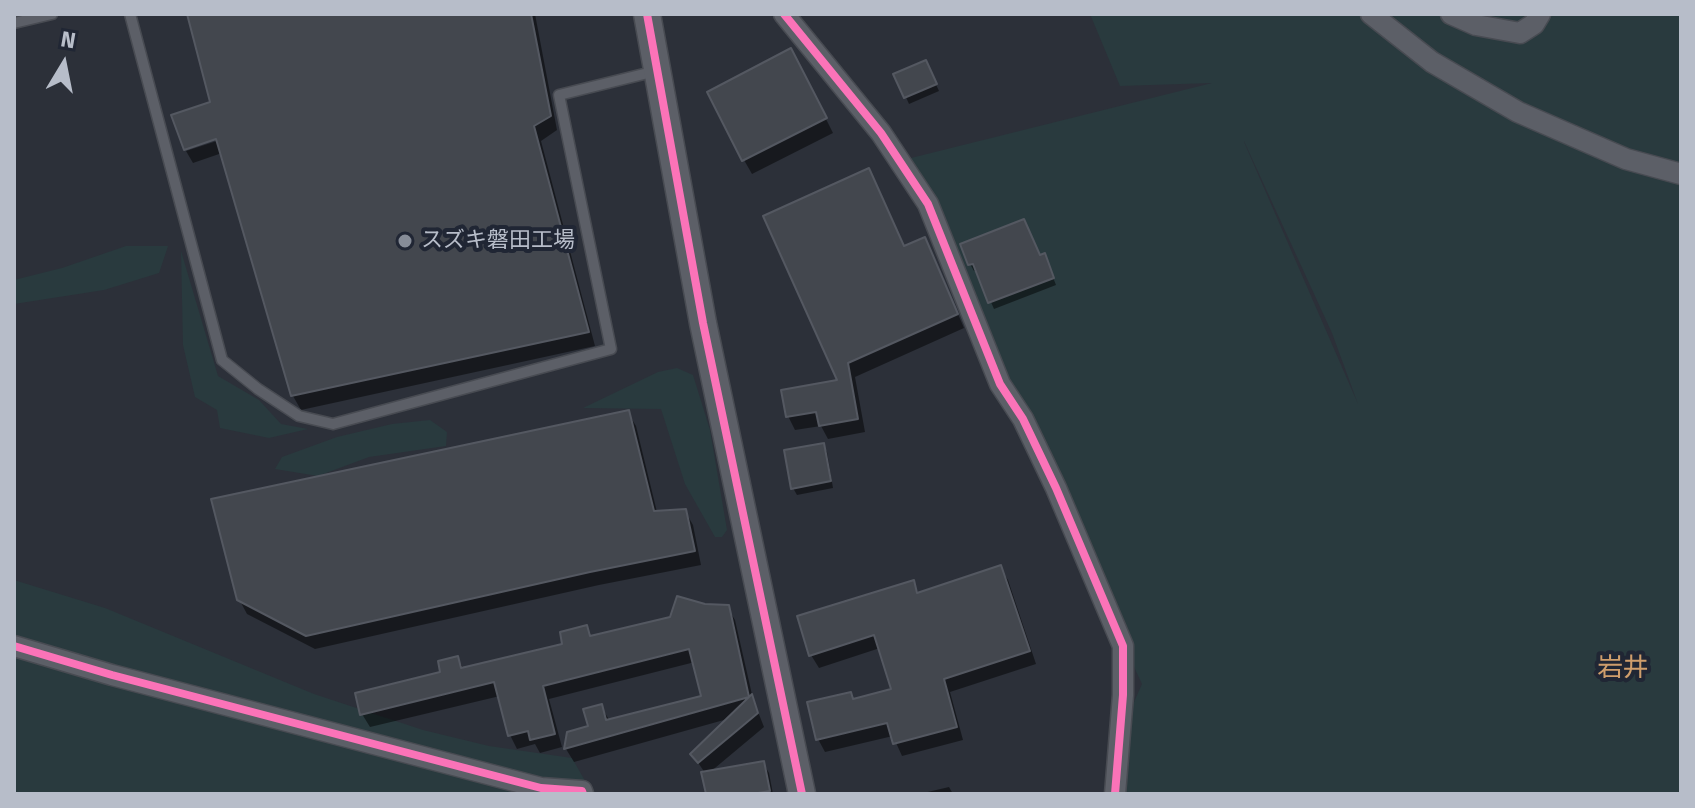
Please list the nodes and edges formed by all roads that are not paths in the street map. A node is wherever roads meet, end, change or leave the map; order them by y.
1 (52, 14) edge
2 (130, 14) edge
3 (647, 14) edge
4 (784, 14) edge
5 (1371, 14) edge
6 (1451, 14) edge
7 (1540, 14) edge
8 (14, 23) edge
9 (657, 70) junction
10 (1681, 174) edge
11 (14, 646) edge
12 (583, 794) edge
13 (802, 794) edge
14 (1115, 794) edge

1 - 8 lane
2 - 9 lane
3 - 9 street
4 - 14 street
5 - 10 street
6 - 7 street
9 - 13 street
11 - 12 street

